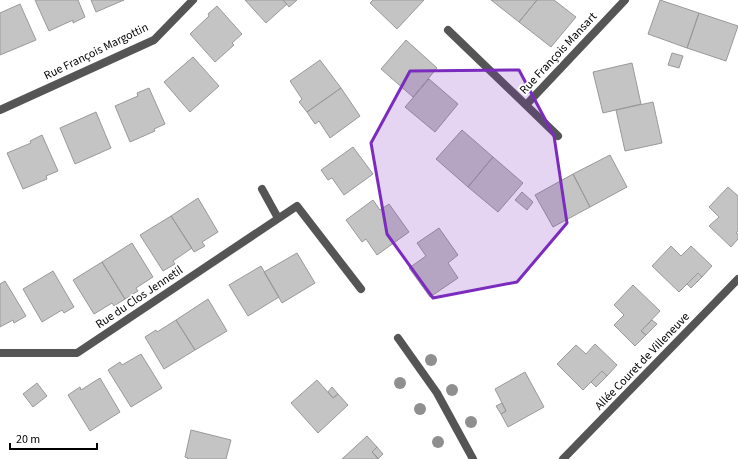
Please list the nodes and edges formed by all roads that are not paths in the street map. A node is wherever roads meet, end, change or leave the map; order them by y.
1 (193, 0) edge
2 (625, 0) edge
3 (448, 30) dead end
4 (526, 106) junction
5 (0, 110) edge
6 (558, 136) dead end
7 (262, 189) dead end
8 (278, 218) junction
9 (738, 279) edge
10 (361, 289) dead end
11 (398, 338) dead end
12 (0, 353) edge
13 (473, 459) edge
14 (563, 459) edge

1 - 5 street, Rue François Margottin
2 - 4 street, Rue François Mansart
3 - 4 street, Rue François Mansart
4 - 6 street, Rue François Mansart
7 - 8 street
8 - 10 street, Rue du Clos Jennetil
8 - 12 street, Rue du Clos Jennetil
9 - 14 street, Allée Couret de Villeneuve
11 - 13 street

